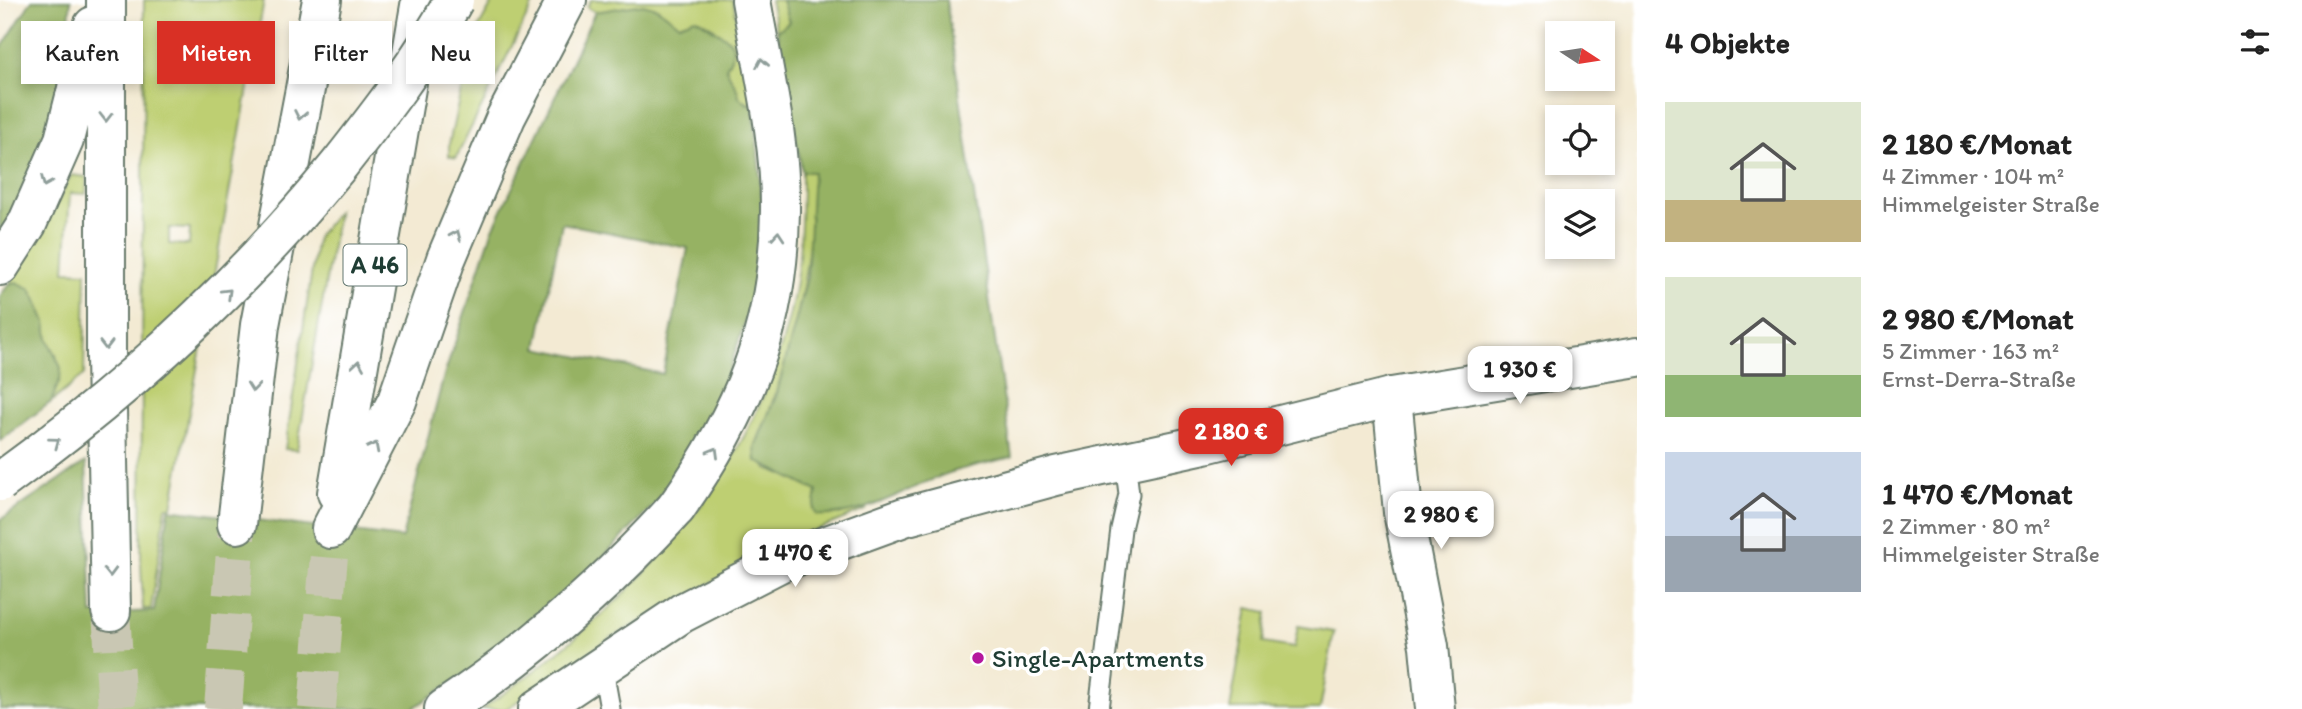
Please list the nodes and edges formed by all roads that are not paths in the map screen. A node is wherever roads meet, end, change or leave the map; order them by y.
1 (101, 0) edge
2 (106, 0) edge
3 (322, 0) edge
4 (421, 0) edge
5 (454, 0) edge
6 (567, 0) edge
7 (751, 0) edge
8 (0, 266) edge
9 (1637, 357) edge
10 (1392, 397) junction
11 (1125, 461) junction
12 (0, 482) edge
13 (237, 524) tunnel mouth
14 (111, 611) tunnel mouth
15 (602, 664) junction
16 (444, 709) edge
17 (537, 709) edge
18 (610, 709) edge
19 (1099, 709) edge
20 (1435, 709) edge

1 -> 8 main road
2 -> 14 main road
3 -> 13 main road
4 - 6 main road, A 46
12 -> 5 main road, bridge
16 -> 7 main road
9 - 10 main road
10 - 11 main road
10 - 20 main road
11 - 15 main road
11 - 19 lane
15 - 17 main road
15 - 18 lane

